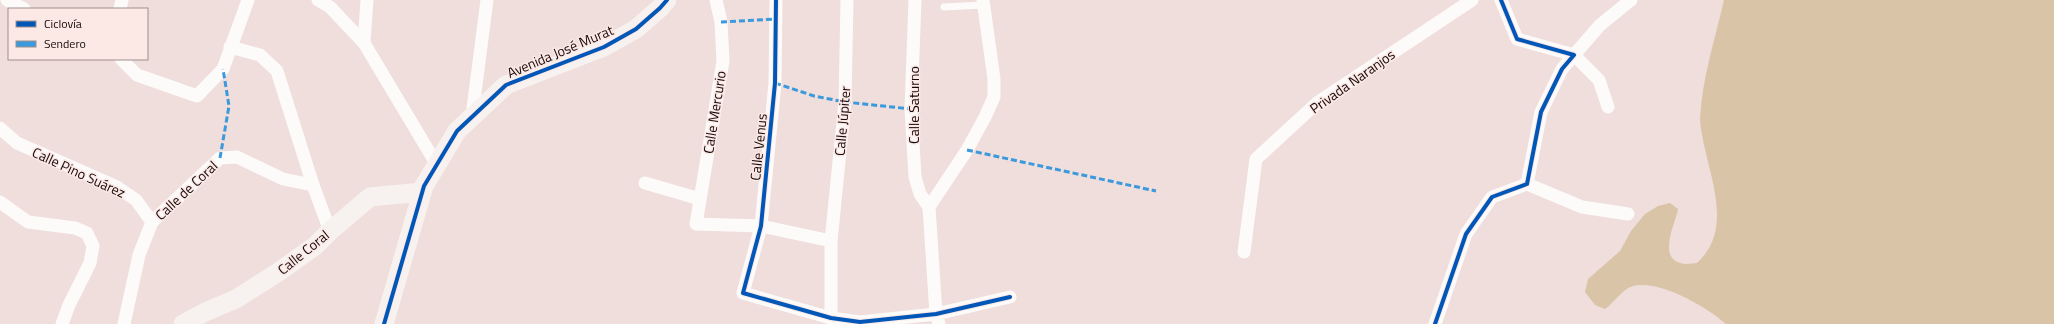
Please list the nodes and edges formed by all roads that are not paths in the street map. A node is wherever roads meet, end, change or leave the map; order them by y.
1 (7, 0) edge
2 (248, 0) edge
3 (318, 0) edge
4 (367, 0) edge
5 (487, 0) edge
6 (667, 0) edge
7 (716, 0) edge
8 (776, 0) edge
9 (847, 0) edge
10 (915, 0) edge
11 (1472, 0) edge
12 (1502, 0) edge
13 (1631, 0) edge
14 (983, 3) edge
15 (944, 7) dead end
16 (22, 8) edge
17 (364, 43) junction
18 (230, 47) junction
19 (1574, 55) junction
20 (122, 60) edge
21 (1608, 107) dead end
22 (472, 116) junction
23 (0, 128) edge
24 (437, 165) junction
25 (645, 183) dead end
26 (313, 184) junction
27 (1527, 184) junction
28 (422, 192) junction
29 (700, 199) junction
30 (0, 202) edge
31 (929, 207) junction
32 (1628, 214) dead end
33 (152, 222) junction
34 (761, 226) junction
35 (330, 230) junction
36 (831, 241) junction
37 (1244, 252) dead end
38 (1010, 297) dead end
39 (831, 318) junction
40 (937, 319) edge
41 (859, 323) edge
42 (62, 324) edge
43 (124, 324) edge
44 (183, 324) edge
45 (384, 324) edge
46 (1435, 324) edge

1 - 16 street
2 - 18 street
3 - 17 street
4 - 17 street
5 - 22 street
6 - 22 street, Avenida José Murat
7 - 29 street, Calle Mercurio
8 - 34 street, Calle Venus
9 - 36 street, Calle Júpiter
10 - 31 street, Calle Saturno
11 - 37 street, Privada Naranjos
12 - 19 street
13 - 19 street
14 - 15 lane
14 - 31 street
17 - 24 street
18 - 20 street
18 - 26 street
19 - 21 street
19 - 27 street
22 - 24 street, Avenida José Murat
23 - 33 street, Calle Pino Suárez
24 - 28 street, Avenida José Murat
25 - 29 street
26 - 33 street, Calle de Coral
26 - 35 street
27 - 32 street
27 - 46 street
28 - 35 street, Calle Coral
28 - 45 street, Avenida José Murat
29 - 34 street, Calle Mercurio
30 - 42 street
31 - 40 street
33 - 43 street
34 - 36 street
34 - 39 street, Calle Venus
35 - 44 street, Calle Coral
36 - 39 street, Calle Júpiter
38 - 40 street
39 - 41 street
40 - 41 street

